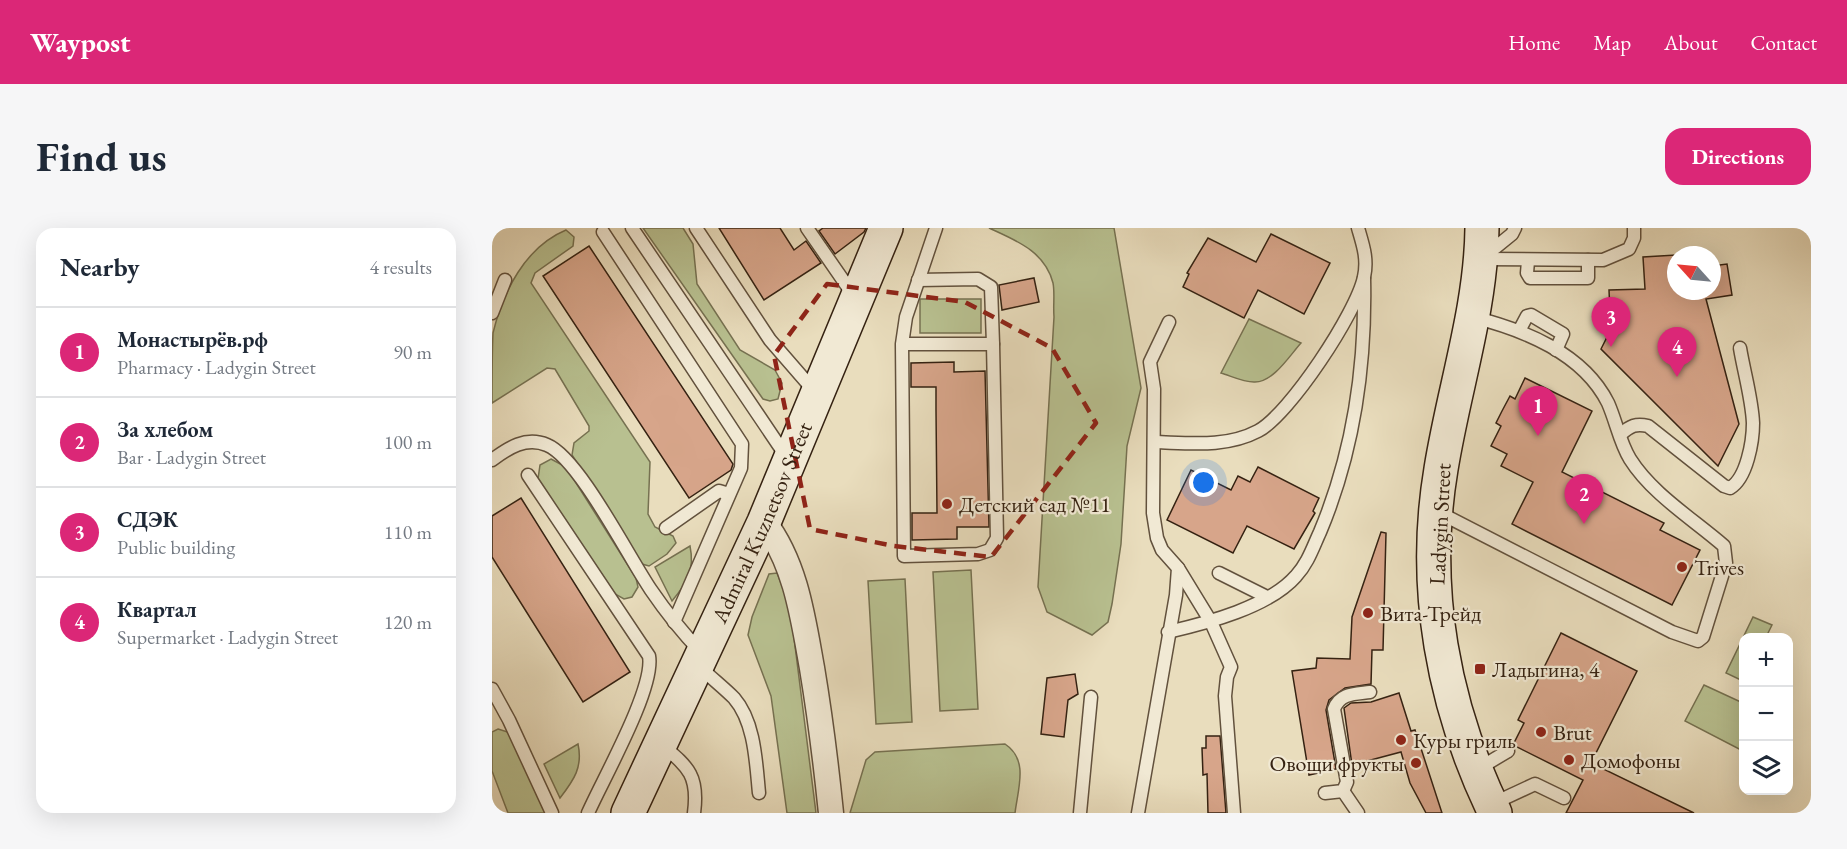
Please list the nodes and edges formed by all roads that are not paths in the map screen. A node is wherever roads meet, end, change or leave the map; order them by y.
1 (632, 228) edge
2 (696, 228) edge
3 (807, 228) edge
4 (886, 228) edge
5 (936, 228) edge
6 (1358, 228) edge
7 (1515, 228) edge
8 (1634, 228) edge
9 (603, 232) dead end
10 (1482, 243) edge
11 (1588, 260) junction
12 (1528, 261) junction
13 (1565, 261) junction
14 (1364, 278) junction
15 (1565, 278) junction
16 (505, 280) dead end
17 (918, 280) junction
18 (857, 300) junction
19 (492, 314) edge
20 (1473, 317) junction
21 (1169, 322) dead end
22 (1545, 323) junction
23 (1519, 331) junction
24 (1536, 340) junction
25 (902, 344) junction
26 (993, 344) junction
27 (1740, 348) dead end
28 (1556, 350) junction
29 (819, 397) junction
30 (1621, 434) junction
31 (1155, 442) junction
32 (492, 460) edge
33 (790, 462) junction
34 (528, 475) dead end
35 (729, 494) junction
36 (1437, 512) junction
37 (765, 522) junction
38 (666, 528) dead end
39 (1178, 568) junction
40 (1219, 573) dead end
41 (1267, 597) junction
42 (674, 622) junction
43 (1211, 622) junction
44 (1168, 632) junction
45 (701, 660) junction
46 (492, 689) edge
47 (1370, 692) dead end
48 (1091, 697) dead end
49 (660, 743) junction
50 (1508, 751) dead end
51 (1476, 771) junction
52 (1343, 791) junction
53 (759, 793) dead end
54 (1325, 793) dead end
55 (1564, 798) dead end
56 (1493, 809) edge
57 (552, 813) edge
58 (588, 813) edge
59 (628, 813) edge
60 (694, 813) edge
61 (831, 813) edge
62 (1080, 813) edge
63 (1138, 813) edge
64 (1234, 813) edge
65 (1358, 813) edge

1 - 33 lane
2 - 29 lane
3 - 18 lane
4 - 18 main road, Admiral Kuznetsov Street
5 - 17 lane
6 - 14 lane
7 - 10 lane
8 - 11 lane
9 - 35 lane
10 - 12 lane
10 - 20 main road, Ladygin Street
11 - 13 lane
11 - 15 lane
12 - 13 lane
12 - 15 lane
13 - 15 lane
14 - 31 lane
14 - 41 lane
16 - 19 lane
17 - 25 lane
17 - 26 lane
18 - 29 main road, Admiral Kuznetsov Street
20 - 23 lane
20 - 36 main road, Ladygin Street
21 - 31 lane
22 - 23 lane
22 - 24 lane
22 - 28 lane
23 - 24 lane
24 - 28 lane
25 - 26 lane
25 - 26 lane
27 - 30 lane
28 - 30 lane
29 - 33 main road, Admiral Kuznetsov Street
30 - 36 lane
31 - 39 lane
32 - 42 lane
33 - 37 main road, Admiral Kuznetsov Street
34 - 58 lane
35 - 38 lane
35 - 42 lane
36 - 51 main road, Ladygin Street
37 - 45 main road, Admiral Kuznetsov Street
37 - 61 street
39 - 43 lane
39 - 44 lane
40 - 41 lane
41 - 43 lane
42 - 45 lane
43 - 44 lane
43 - 64 lane
44 - 63 lane
45 - 49 main road, Admiral Kuznetsov Street
45 - 53 lane
46 - 57 lane
47 - 52 lane
48 - 62 lane
49 - 59 main road, Admiral Kuznetsov Street
49 - 60 lane
50 - 51 lane
51 - 56 main road, Ladygin Street
52 - 54 lane
52 - 65 lane
55 - 56 lane

